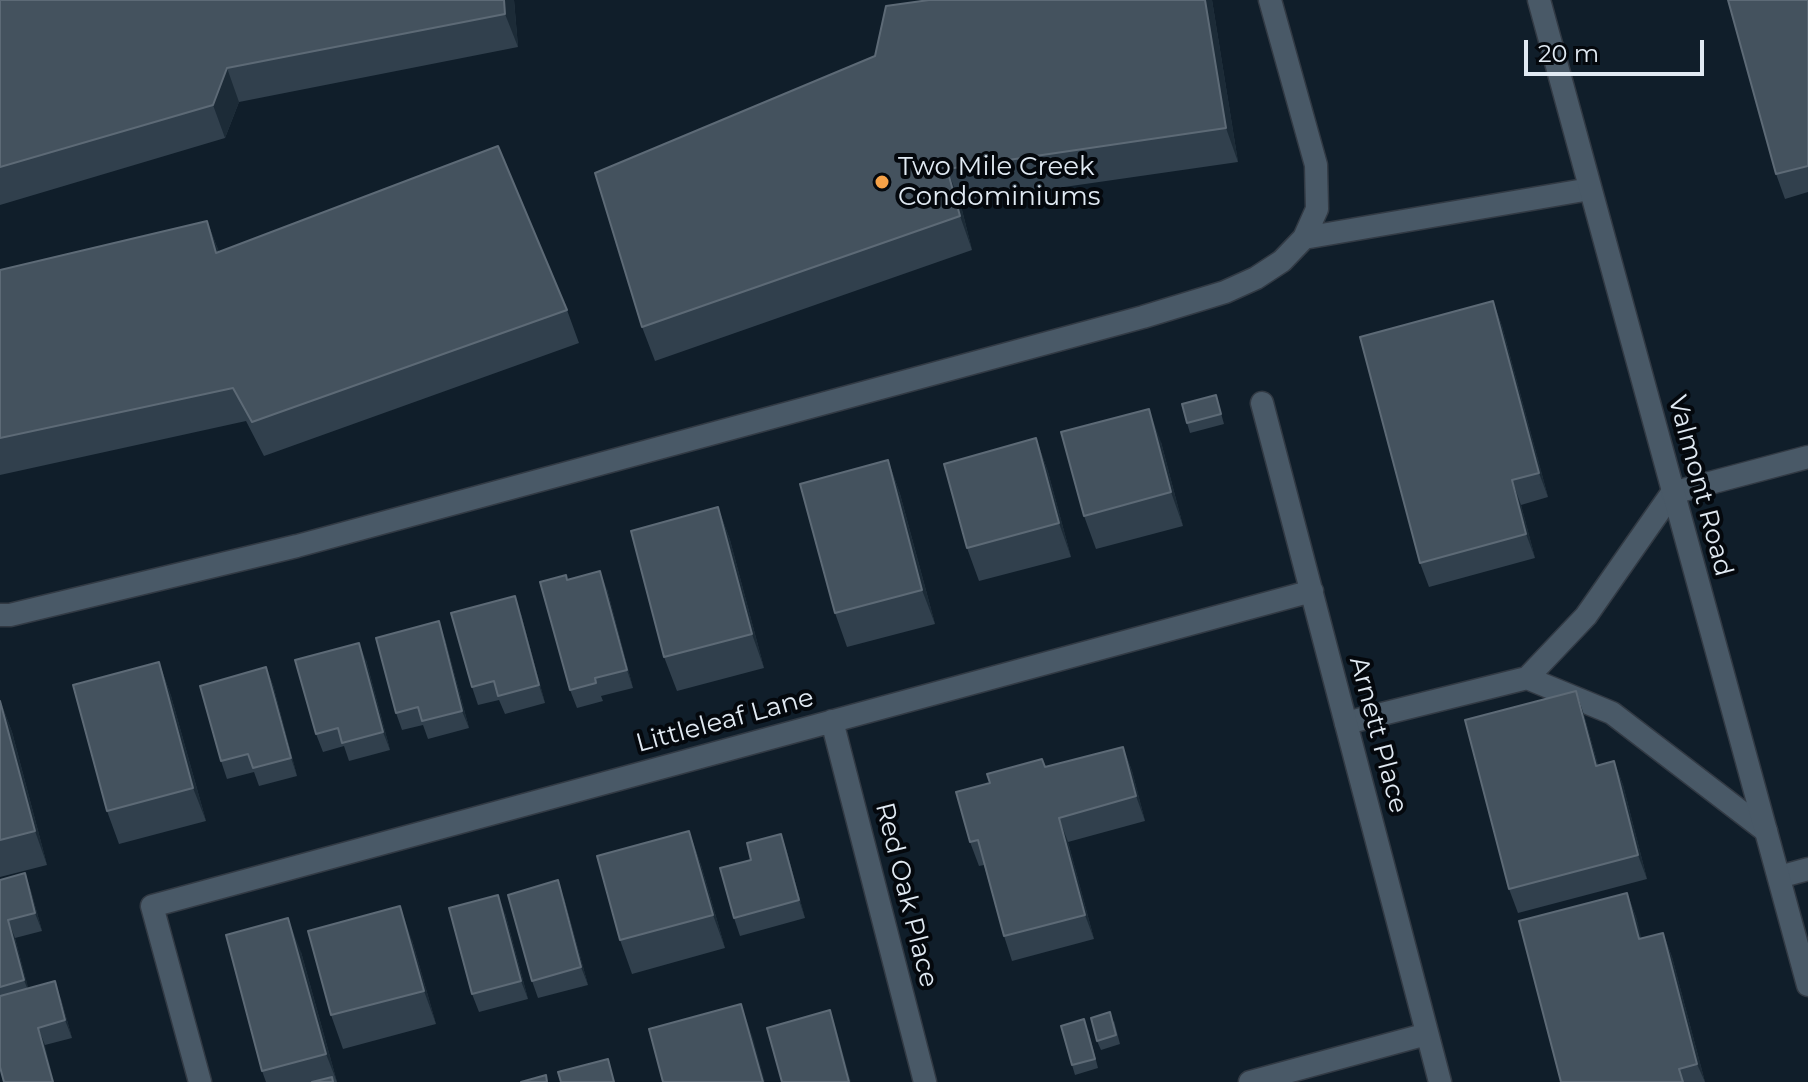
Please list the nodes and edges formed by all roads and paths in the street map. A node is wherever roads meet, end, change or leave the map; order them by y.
1 (1270, 0) edge
2 (1539, 0) edge
3 (1590, 189) junction
4 (1304, 238) junction
5 (1262, 403) dead end
6 (1808, 457) edge
7 (1672, 493) junction
8 (1312, 591) junction
9 (0, 615) edge
10 (1527, 678) junction
11 (832, 721) junction
12 (1346, 723) junction
13 (1766, 831) junction
14 (1808, 869) edge
15 (1779, 877) junction
16 (1808, 985) edge
17 (1427, 1034) junction
18 (200, 1082) edge
19 (925, 1082) edge
20 (1250, 1082) edge
21 (1440, 1082) edge

1 - 4 street
2 - 3 street, Valmont Road
3 - 4 street
3 - 7 street, Valmont Road
4 - 9 street
5 - 8 street, Arnett Place
6 - 7 street
7 - 10 street
7 - 13 street, Valmont Road
8 - 11 street, Littleleaf Lane
8 - 12 street, Arnett Place
10 - 12 street
10 - 13 street
11 - 18 street, Littleleaf Lane
11 - 19 street, Red Oak Place
12 - 17 street, Arnett Place
13 - 15 street, Valmont Road
14 - 15 street
15 - 16 street, Valmont Road
17 - 20 street
17 - 21 street, Arnett Place

